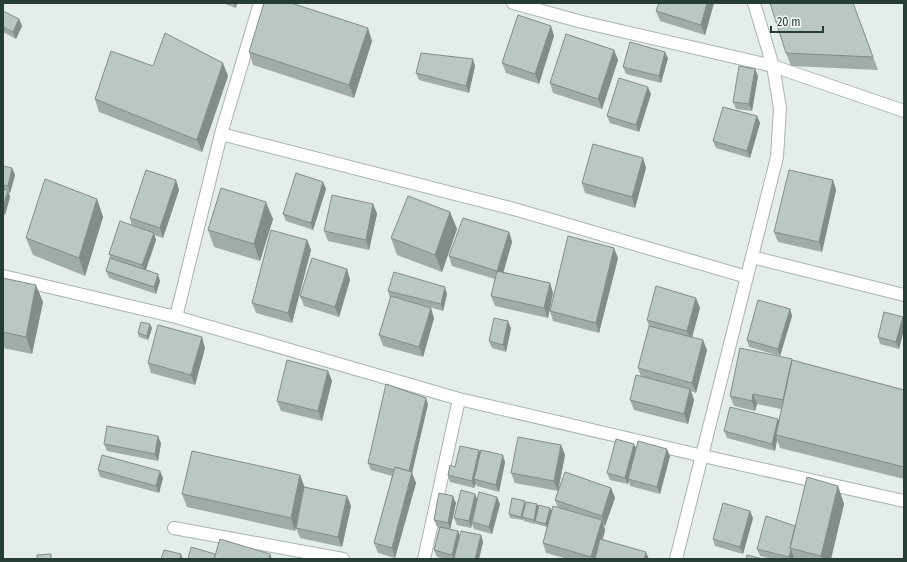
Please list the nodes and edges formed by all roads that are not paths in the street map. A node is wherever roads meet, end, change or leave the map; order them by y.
1 (260, 3) edge
2 (513, 3) edge
3 (754, 3) edge
4 (773, 66) junction
5 (904, 111) edge
6 (221, 134) junction
7 (752, 257) junction
8 (3, 276) edge
9 (747, 277) junction
10 (904, 295) edge
11 (176, 317) junction
12 (459, 399) junction
13 (703, 456) junction
14 (904, 501) edge
15 (174, 528) dead end
16 (343, 559) edge
17 (424, 559) edge
18 (676, 559) edge

1 - 6 street
2 - 4 street
3 - 4 street
4 - 5 street
4 - 7 street
6 - 9 street
6 - 11 street
7 - 9 street
7 - 10 street
8 - 11 street
9 - 13 street
11 - 12 street
12 - 13 street
12 - 17 street
13 - 14 street
13 - 18 street
15 - 16 street

